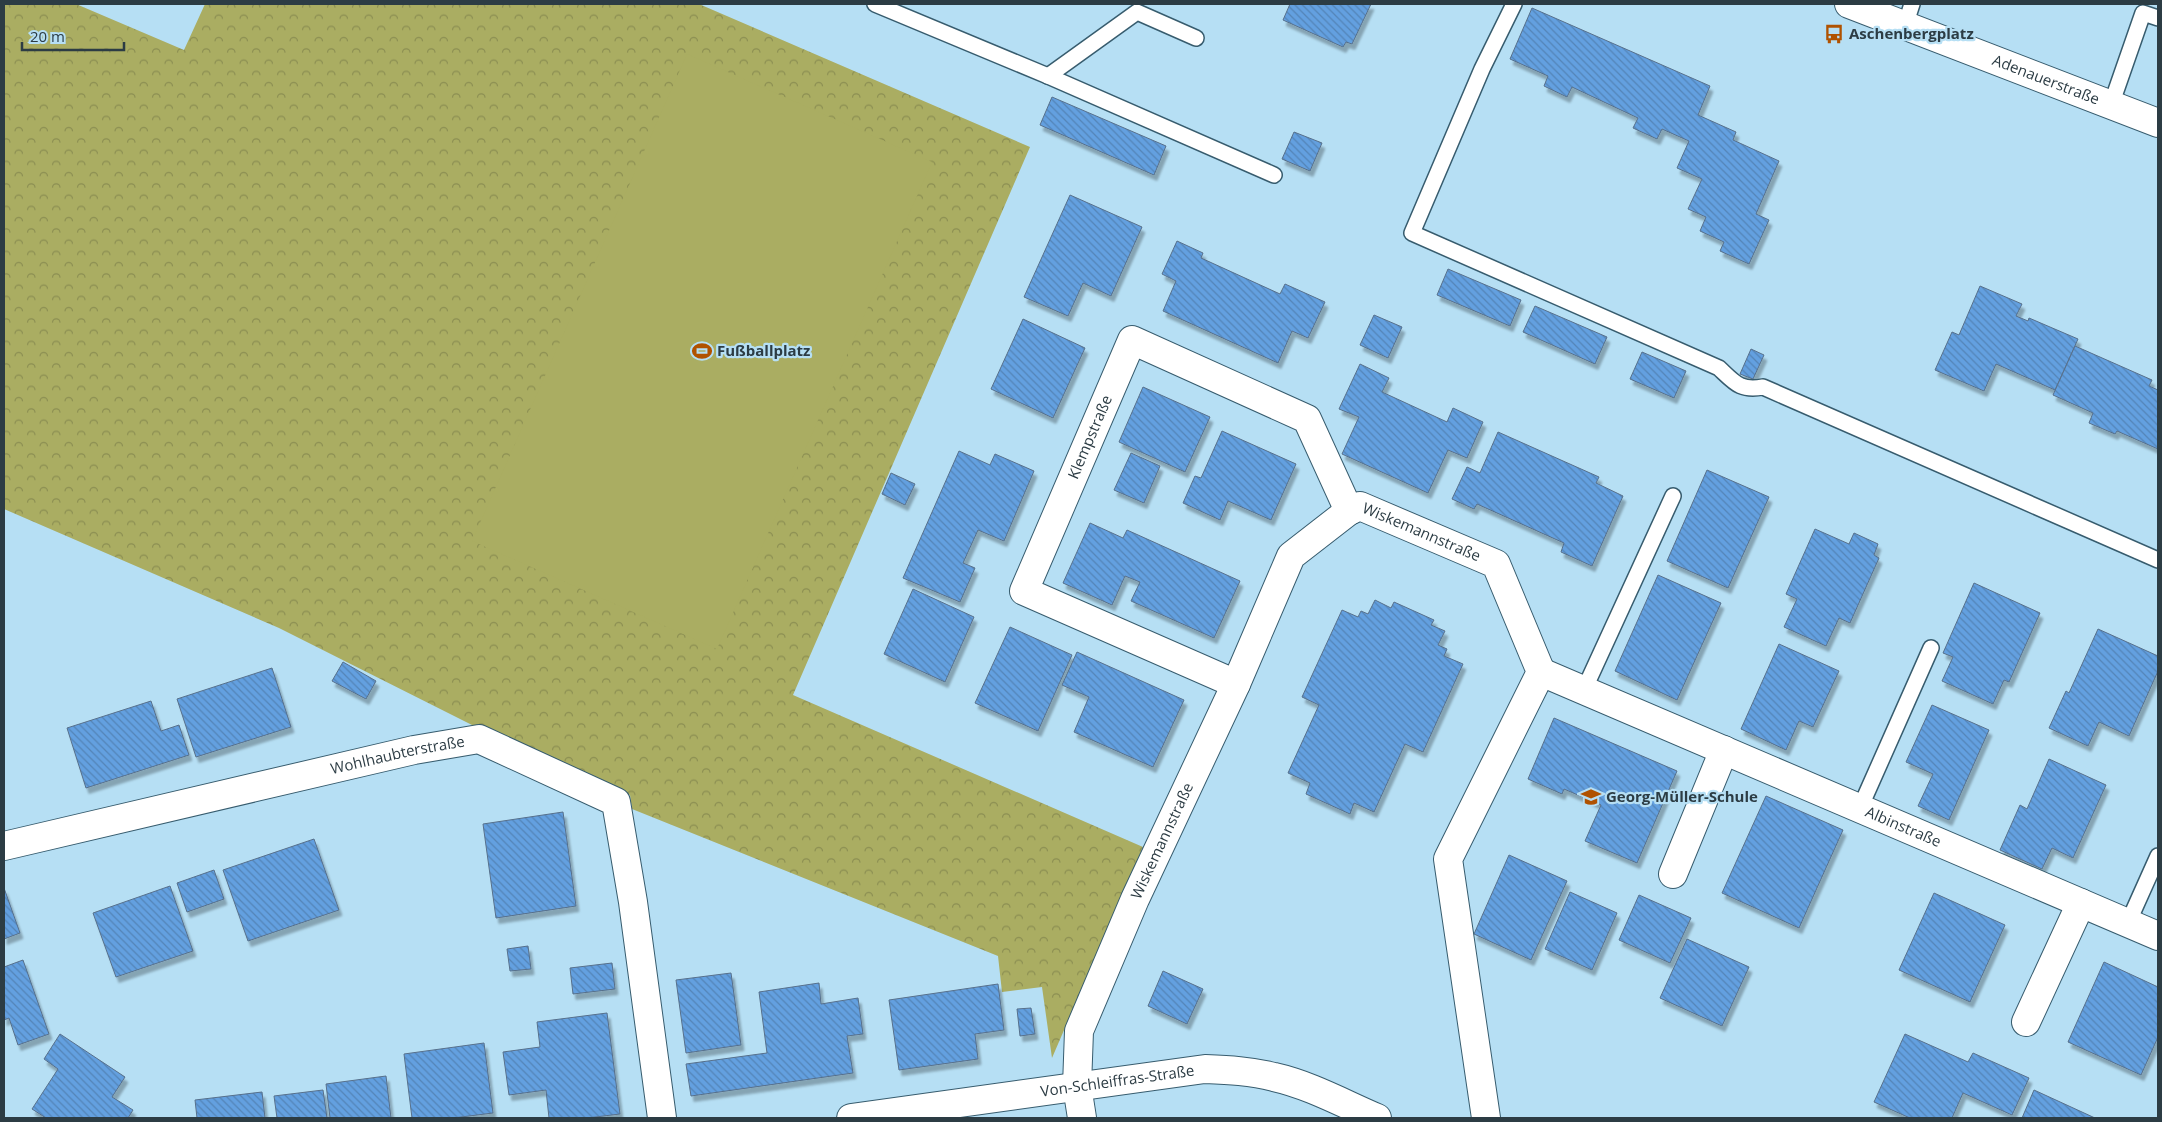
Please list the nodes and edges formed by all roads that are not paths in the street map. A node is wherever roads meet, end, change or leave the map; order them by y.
1 (875, 4) edge
2 (1514, 4) edge
3 (1849, 4) edge
4 (1909, 15) edge
5 (2158, 18) edge
6 (1196, 38) dead end
7 (1048, 76) junction
8 (2112, 106) junction
9 (2158, 123) edge
10 (1274, 175) dead end
11 (1673, 496) dead end
12 (1349, 511) junction
13 (2158, 560) edge
14 (1931, 648) dead end
15 (1541, 672) junction
16 (1236, 684) junction
17 (1584, 690) junction
18 (1724, 750) junction
19 (1860, 808) junction
20 (4, 846) edge
21 (2158, 856) edge
22 (1673, 874) dead end
23 (2081, 902) junction
24 (2128, 923) junction
25 (2158, 936) edge
26 (2026, 1022) dead end
27 (1077, 1086) junction
28 (662, 1118) edge
29 (851, 1118) edge
30 (1082, 1118) edge
31 (1377, 1118) edge
32 (1486, 1118) edge

1 - 7 lane
2 - 13 lane
3 - 4 street, Adenauerstraße
4 - 8 street, Adenauerstraße
5 - 8 lane
6 - 7 lane
7 - 10 lane
8 - 9 street, Adenauerstraße
11 - 17 lane
12 - 15 street, Wiskemannstraße
12 - 16 street, Wiskemannstraße
12 - 16 street, Klempstraße
14 - 19 lane
15 - 17 street, Albinstraße
15 - 32 street
16 - 27 street, Wiskemannstraße
17 - 18 street, Albinstraße
18 - 19 street, Albinstraße
18 - 22 street
19 - 23 street, Albinstraße
20 - 28 street, Wohlhaubterstraße
21 - 24 lane
23 - 24 street, Albinstraße
23 - 26 street
24 - 25 street, Albinstraße
27 - 29 street, Von-Schleiffras-Straße
27 - 30 street, Wiskemannstraße
27 - 31 street, Von-Schleiffras-Straße

